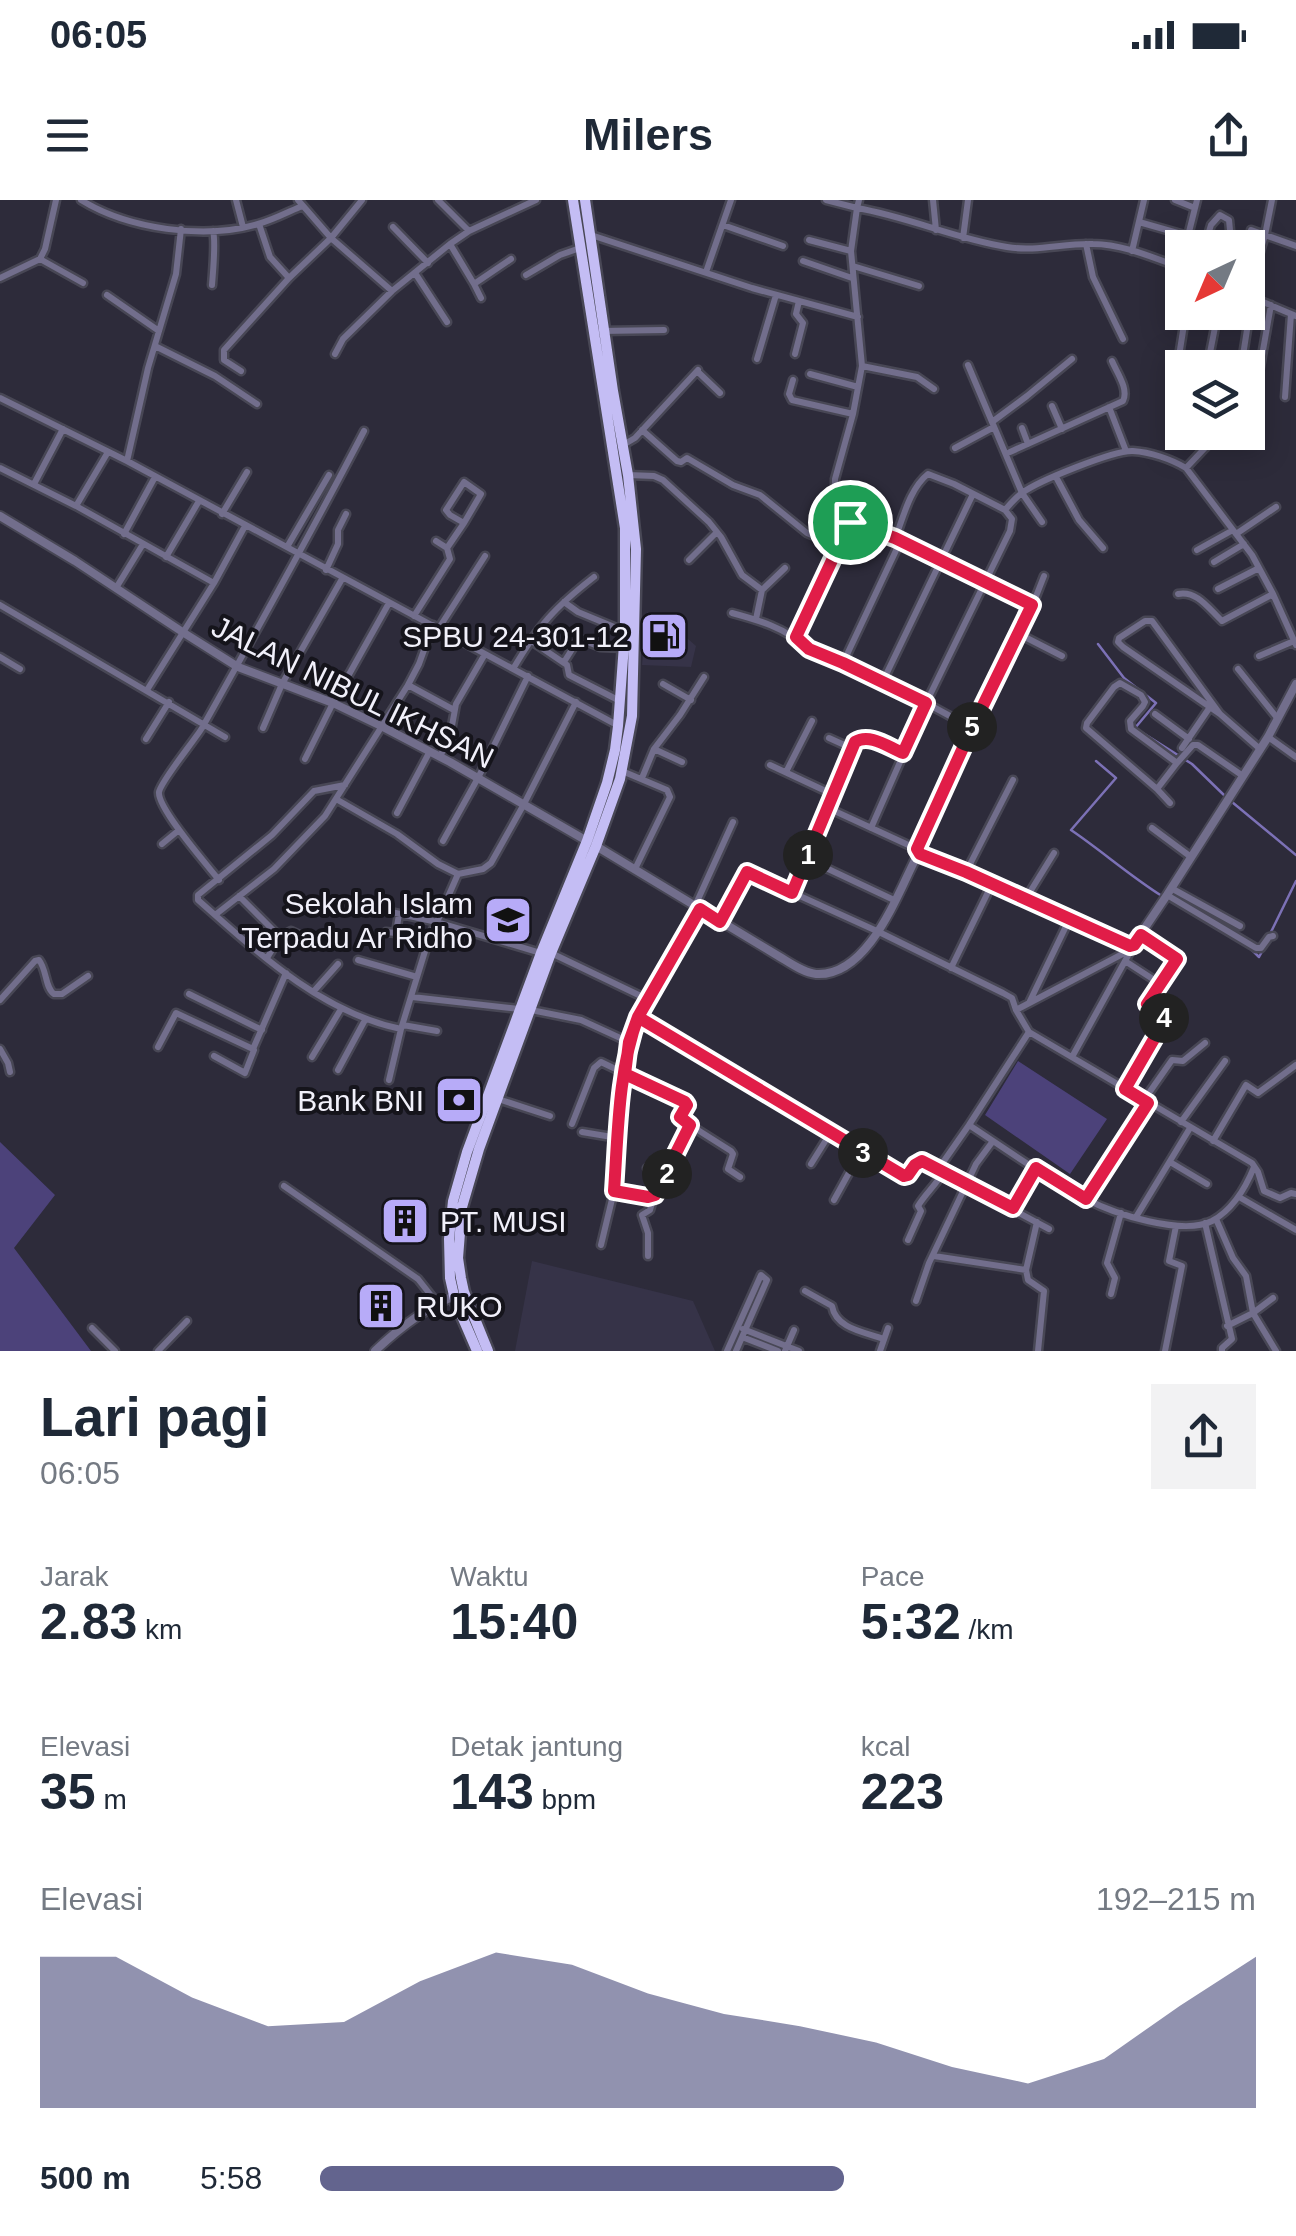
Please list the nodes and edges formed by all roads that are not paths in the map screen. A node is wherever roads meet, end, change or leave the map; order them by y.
1 (80, 200) edge
2 (236, 200) edge
3 (362, 200) edge
4 (438, 200) edge
5 (536, 200) edge
6 (573, 200) edge
7 (585, 200) edge
8 (730, 200) edge
9 (826, 200) edge
10 (933, 200) edge
11 (968, 200) edge
12 (1144, 200) edge
13 (1175, 200) edge
14 (1272, 200) edge
15 (54, 201) edge
16 (300, 203) edge
17 (858, 204) edge
18 (1196, 204) edge
19 (1139, 222) junction
20 (258, 224) junction
21 (722, 226) junction
22 (244, 227) junction
23 (393, 227) dead end
24 (181, 230) junction
25 (212, 230) junction
26 (936, 230) junction
27 (1167, 230) edge
28 (1190, 230) edge
29 (1209, 230) edge
30 (1230, 230) edge
31 (469, 231) junction
32 (590, 235) junction
33 (1265, 236) joint
34 (1296, 236) edge
35 (332, 238) junction
36 (963, 238) junction
37 (809, 240) dead end
38 (450, 244) junction
39 (1086, 244) junction
40 (783, 246) dead end
41 (1295, 246) edge
42 (580, 248) junction
43 (1132, 251) junction
44 (851, 252) junction
45 (40, 259) junction
46 (512, 259) dead end
47 (1165, 260) edge
48 (803, 261) dead end
49 (428, 263) junction
50 (852, 266) junction
51 (706, 272) junction
52 (415, 273) junction
53 (526, 275) dead end
54 (0, 278) edge
55 (289, 278) junction
56 (852, 278) junction
57 (83, 283) dead end
58 (474, 284) junction
59 (212, 285) dead end
60 (919, 286) dead end
61 (392, 290) junction
62 (776, 295) junction
63 (107, 296) dead end
64 (481, 298) dead end
65 (799, 301) junction
66 (1265, 302) edge
67 (1271, 305) junction
68 (1294, 315) edge
69 (858, 317) junction
70 (447, 322) dead end
71 (600, 330) junction
72 (664, 330) dead end
73 (159, 331) junction
74 (1123, 340) dead end
75 (155, 346) junction
76 (1263, 350) edge
77 (336, 354) dead end
78 (795, 354) dead end
79 (757, 359) dead end
80 (1072, 359) dead end
81 (1112, 361) dead end
82 (862, 366) junction
83 (968, 366) dead end
84 (241, 371) dead end
85 (810, 374) dead end
86 (793, 380) dead end
87 (858, 387) junction
88 (934, 389) dead end
89 (720, 393) dead end
90 (1285, 397) dead end
91 (0, 398) edge
92 (257, 404) dead end
93 (1052, 406) dead end
94 (1109, 408) junction
95 (853, 414) junction
96 (993, 424) junction
97 (1022, 428) dead end
98 (63, 429) junction
99 (1062, 429) junction
100 (642, 430) junction
101 (364, 431) dead end
102 (1028, 444) junction
103 (623, 445) junction
104 (955, 448) dead end
105 (1203, 450) edge
106 (1130, 451) junction
107 (108, 452) junction
108 (1010, 452) dead end
109 (127, 461) junction
110 (0, 468) edge
111 (1186, 468) junction
112 (247, 472) dead end
113 (329, 475) dead end
114 (628, 475) junction
115 (155, 477) junction
116 (1056, 477) junction
117 (34, 484) junction
118 (1022, 493) junction
119 (973, 494) junction
120 (198, 501) junction
121 (76, 506) junction
122 (1276, 507) dead end
123 (1005, 510) junction
124 (222, 514) junction
125 (346, 514) dead end
126 (0, 516) edge
127 (850, 522) junction
128 (1042, 522) dead end
129 (464, 524) junction
130 (245, 526) junction
131 (717, 532) junction
132 (1235, 532) junction
133 (124, 534) junction
134 (898, 540) junction
135 (436, 541) dead end
136 (143, 544) junction
137 (1244, 544) junction
138 (839, 547) junction
139 (287, 548) junction
140 (447, 548) junction
141 (1103, 548) dead end
142 (1197, 550) dead end
143 (298, 554) junction
144 (485, 556) dead end
145 (166, 557) junction
146 (688, 560) dead end
147 (941, 562) junction
148 (1214, 562) dead end
149 (785, 568) dead end
150 (1259, 568) junction
151 (326, 570) junction
152 (1044, 576) dead end
153 (594, 577) dead end
154 (342, 578) junction
155 (984, 582) junction
156 (214, 583) junction
157 (116, 588) junction
158 (1218, 588) dead end
159 (762, 590) junction
160 (1178, 594) dead end
161 (1273, 594) junction
162 (563, 601) junction
163 (389, 602) junction
164 (0, 604) edge
165 (1032, 605) junction
166 (732, 613) dead end
167 (414, 616) junction
168 (756, 619) junction
169 (436, 627) junction
170 (625, 631) junction
171 (184, 634) junction
172 (1019, 634) junction
173 (796, 637) junction
174 (530, 640) junction
175 (1295, 643) edge
176 (624, 648) junction
177 (485, 654) junction
178 (1062, 656) dead end
179 (1259, 656) dead end
180 (0, 657) edge
181 (564, 662) junction
182 (843, 663) junction
183 (238, 667) junction
184 (20, 669) dead end
185 (513, 669) junction
186 (1238, 670) dead end
187 (528, 676) junction
188 (704, 677) dead end
189 (882, 683) junction
190 (282, 684) junction
191 (663, 684) dead end
192 (1296, 684) edge
193 (408, 685) junction
194 (147, 690) junction
195 (691, 700) junction
196 (169, 702) junction
197 (576, 702) junction
198 (620, 702) junction
199 (926, 703) junction
200 (332, 704) junction
201 (1210, 707) junction
202 (454, 710) junction
203 (1155, 714) dead end
204 (1220, 714) junction
205 (1278, 718) junction
206 (812, 722) dead end
207 (204, 724) junction
208 (381, 726) junction
209 (618, 726) junction
210 (263, 728) dead end
211 (972, 728) junction
212 (226, 737) dead end
213 (1268, 737) junction
214 (830, 738) dead end
215 (146, 739) dead end
216 (1188, 739) junction
217 (852, 748) junction
218 (654, 749) junction
219 (1260, 749) junction
220 (430, 752) junction
221 (903, 753) junction
222 (1181, 756) junction
223 (440, 757) junction
224 (1296, 757) edge
225 (305, 759) dead end
226 (682, 762) dead end
227 (770, 765) dead end
228 (622, 771) junction
229 (786, 772) junction
230 (1243, 776) junction
231 (478, 778) junction
232 (642, 778) junction
233 (1014, 780) dead end
234 (345, 785) junction
235 (1157, 788) junction
236 (832, 794) junction
237 (336, 798) junction
238 (1170, 803) dead end
239 (524, 804) junction
240 (828, 808) junction
241 (396, 813) dead end
242 (733, 822) dead end
243 (871, 828) junction
244 (1152, 828) dead end
245 (179, 830) junction
246 (443, 841) dead end
247 (592, 843) junction
248 (162, 844) dead end
249 (919, 852) junction
250 (1054, 853) dead end
251 (1191, 857) junction
252 (807, 859) junction
253 (635, 869) junction
254 (966, 872) junction
255 (458, 874) junction
256 (219, 880) junction
257 (992, 884) junction
258 (792, 893) junction
259 (1167, 895) junction
260 (239, 896) junction
261 (894, 900) junction
262 (1025, 900) junction
263 (368, 907) dead end
264 (697, 908) junction
265 (399, 914) junction
266 (215, 915) junction
267 (1069, 920) junction
268 (437, 922) junction
269 (720, 922) junction
270 (1240, 926) dead end
271 (386, 932) dead end
272 (879, 932) junction
273 (1141, 935) junction
274 (1273, 936) dead end
275 (280, 938) junction
276 (306, 938) dead end
277 (1132, 948) junction
278 (546, 953) junction
279 (267, 958) junction
280 (358, 960) dead end
281 (1125, 961) junction
282 (338, 964) dead end
283 (952, 968) junction
284 (286, 973) junction
285 (88, 976) dead end
286 (417, 977) junction
287 (1162, 984) junction
288 (314, 991) junction
289 (189, 994) dead end
290 (412, 998) junction
291 (647, 999) junction
292 (0, 1000) edge
293 (1029, 1004) junction
294 (166, 1006) dead end
295 (341, 1008) junction
296 (526, 1010) junction
297 (1016, 1010) junction
298 (176, 1013) junction
299 (638, 1017) junction
300 (366, 1020) junction
301 (402, 1027) junction
302 (262, 1030) junction
303 (438, 1032) dead end
304 (1029, 1032) junction
305 (629, 1042) junction
306 (1206, 1043) dead end
307 (158, 1047) dead end
308 (254, 1048) junction
309 (0, 1049) edge
310 (214, 1056) dead end
311 (312, 1057) dead end
312 (1072, 1057) junction
313 (1225, 1061) dead end
314 (1296, 1065) edge
315 (338, 1070) dead end
316 (10, 1072) dead end
317 (625, 1074) junction
318 (390, 1080) dead end
319 (1125, 1089) junction
320 (498, 1100) junction
321 (1146, 1101) junction
322 (550, 1116) dead end
323 (1180, 1122) junction
324 (572, 1124) dead end
325 (690, 1125) junction
326 (968, 1125) junction
327 (1190, 1128) junction
328 (582, 1132) dead end
329 (831, 1132) junction
330 (618, 1138) junction
331 (994, 1141) junction
332 (1214, 1142) junction
333 (861, 1151) junction
334 (1170, 1162) junction
335 (811, 1164) dead end
336 (1255, 1166) junction
337 (647, 1168) dead end
338 (1036, 1168) junction
339 (941, 1170) junction
340 (668, 1171) junction
341 (740, 1177) dead end
342 (1207, 1184) dead end
343 (968, 1185) junction
344 (284, 1186) dead end
345 (614, 1191) junction
346 (1296, 1194) edge
347 (654, 1196) junction
348 (1239, 1197) junction
349 (1086, 1199) junction
350 (834, 1200) dead end
351 (1013, 1208) junction
352 (1120, 1213) junction
353 (1136, 1216) junction
354 (1216, 1219) junction
355 (1037, 1222) junction
356 (1205, 1224) junction
357 (1176, 1226) junction
358 (1049, 1228) dead end
359 (1296, 1230) edge
360 (908, 1240) dead end
361 (601, 1244) dead end
362 (648, 1256) dead end
363 (933, 1256) junction
364 (1026, 1270) junction
365 (805, 1291) dead end
366 (459, 1294) junction
367 (1110, 1294) dead end
368 (1273, 1298) dead end
369 (916, 1300) dead end
370 (437, 1303) junction
371 (1254, 1313) junction
372 (186, 1321) dead end
373 (1228, 1326) junction
374 (92, 1328) dead end
375 (888, 1328) dead end
376 (794, 1330) dead end
377 (740, 1332) junction
378 (884, 1339) junction
379 (783, 1349) edge
380 (115, 1351) edge
381 (158, 1351) edge
382 (375, 1351) edge
383 (477, 1351) edge
384 (488, 1351) edge
385 (727, 1351) edge
386 (736, 1351) edge
387 (799, 1351) edge
388 (880, 1351) edge
389 (1038, 1351) edge
390 (1165, 1351) edge
391 (1222, 1351) edge
392 (1276, 1351) edge

1 - 24 street
2 - 22 street
3 - 35 street
4 - 31 street
5 - 31 street
6 - 42 highway
7 - 32 highway
8 - 21 street
9 - 17 street
10 - 26 street
11 - 36 street
12 - 19 street
13 - 18 street
14 - 33 street
15 - 45 street
16 - 20 street
16 - 35 street
17 - 26 street
17 - 44 street
18 - 28 street
19 - 27 street
19 - 43 street
20 - 22 street
20 - 55 street
21 - 40 street
21 - 51 street
22 - 25 street
23 - 49 street
24 - 25 street
24 - 73 street
25 - 59 street
26 - 36 street
29 - 30 street
31 - 38 street
32 - 51 street
32 - 71 highway
33 - 41 street
34 - 41 street
35 - 55 street
35 - 61 street
36 - 39 street
37 - 44 street
38 - 49 street
38 - 58 street
39 - 43 street
39 - 74 street
42 - 53 street
42 - 71 highway
43 - 47 street
44 - 50 street
45 - 54 street
45 - 57 street
46 - 58 street
48 - 56 street
49 - 52 street
50 - 56 street
50 - 60 street
51 - 62 street
52 - 61 street
52 - 70 street
55 - 84 street
56 - 69 street
58 - 64 street
61 - 77 street
62 - 65 street
62 - 79 street
63 - 73 street
65 - 69 street
65 - 78 street
66 - 67 street
67 - 68 street
67 - 76 street
68 - 90 street
69 - 82 street
71 - 72 street
71 - 103 highway
71 - 170 highway
73 - 75 street
75 - 92 street
75 - 109 street
80 - 96 street
81 - 94 street
82 - 87 street
82 - 88 street
83 - 96 street
85 - 87 street
86 - 95 street
87 - 95 street
89 - 100 street
91 - 98 street
93 - 99 street
94 - 99 street
94 - 106 street
95 - 127 street
96 - 104 street
96 - 118 street
97 - 102 street
98 - 107 street
98 - 117 street
99 - 102 street
100 - 103 street
100 - 138 street
101 - 143 street
102 - 108 street
103 - 114 highway
105 - 111 street
106 - 111 street
106 - 116 street
107 - 109 street
107 - 121 street
109 - 115 street
110 - 117 street
111 - 132 street
112 - 124 street
113 - 139 street
114 - 131 street
114 - 228 highway
115 - 120 street
115 - 133 street
116 - 118 street
116 - 141 street
117 - 121 street
118 - 123 street
118 - 128 street
119 - 123 street
119 - 134 street
119 - 147 street
120 - 124 street
120 - 145 street
121 - 133 street
122 - 132 street
123 - 155 street
124 - 130 street
125 - 151 street
126 - 157 street, JALAN NIBUL IKHSAN
127 - 134 street
127 - 138 street
129 - 129 street
129 - 140 street
130 - 139 street
130 - 156 street
131 - 146 street
131 - 159 street
132 - 137 street
132 - 142 street
133 - 136 street
134 - 147 street
134 - 182 street
135 - 140 street
136 - 145 street
136 - 157 street
137 - 148 street
137 - 150 street
138 - 173 street
139 - 143 street
140 - 167 street
143 - 151 street
143 - 183 street
144 - 169 street
145 - 156 street
147 - 155 street
147 - 189 street
149 - 159 street
150 - 158 street
150 - 161 street
151 - 154 street
152 - 165 street
153 - 162 street
154 - 163 street
154 - 190 street
155 - 165 street
155 - 199 street
156 - 171 street
157 - 171 street, JALAN NIBUL IKHSAN
159 - 168 street
160 - 161 street
161 - 175 street
162 - 170 street
162 - 174 street
163 - 167 street
163 - 200 street
164 - 194 street
165 - 172 street
166 - 168 street
167 - 169 street
168 - 173 street
169 - 177 street
169 - 193 street
170 - 176 highway
171 - 183 street, JALAN NIBUL IKHSAN
171 - 194 street
172 - 178 street
172 - 211 street
173 - 182 street
174 - 181 street
174 - 185 street
175 - 179 street
176 - 181 street
176 - 198 highway
177 - 185 street
177 - 202 street
180 - 184 street
181 - 198 street
182 - 189 street
183 - 190 street, JALAN NIBUL IKHSAN
183 - 207 street
185 - 187 street
186 - 205 street
187 - 197 street
187 - 231 street
188 - 195 street
189 - 199 street
190 - 200 street, JALAN NIBUL IKHSAN
190 - 210 street
191 - 195 street
192 - 205 street
193 - 202 street
193 - 208 street
194 - 196 street
195 - 218 street
196 - 207 street
196 - 215 street
197 - 209 street
197 - 239 street
198 - 209 highway
199 - 211 street
199 - 221 street
200 - 208 street, JALAN NIBUL IKHSAN
200 - 225 street
201 - 204 street
201 - 204 street
201 - 216 street
202 - 223 street
203 - 216 street
204 - 219 street
205 - 213 street
206 - 229 street
207 - 212 street
207 - 245 street
208 - 220 street, JALAN NIBUL IKHSAN
208 - 234 street
209 - 247 highway
211 - 249 street
213 - 219 street
213 - 224 street
214 - 217 street
216 - 222 street
217 - 221 street
217 - 236 street
218 - 226 street
218 - 232 street
219 - 230 street
220 - 223 street, JALAN NIBUL IKHSAN
220 - 241 street
221 - 243 street
222 - 230 street
222 - 235 street
222 - 235 street
223 - 231 street, JALAN NIBUL IKHSAN
227 - 229 street
228 - 232 street
228 - 247 highway
229 - 236 street
230 - 251 street
231 - 239 street, JALAN NIBUL IKHSAN
231 - 246 street
232 - 253 street
233 - 254 street
234 - 237 street
234 - 256 street
235 - 238 street
236 - 240 street
237 - 255 street
237 - 260 street
239 - 247 street, JALAN NIBUL IKHSAN
239 - 255 street
240 - 243 street
240 - 252 street
242 - 264 street
243 - 249 street
244 - 251 street
245 - 248 street
245 - 256 street
247 - 253 street, JALAN NIBUL IKHSAN
247 - 278 highway
249 - 254 street
249 - 261 street
250 - 262 street
251 - 259 street
252 - 258 street
252 - 261 street
253 - 264 street, JALAN NIBUL IKHSAN
254 - 257 street
255 - 268 street
256 - 266 street
257 - 262 street
257 - 283 street
258 - 269 street
258 - 272 street
259 - 270 street
259 - 273 street
259 - 274 street
260 - 266 street
260 - 275 street
261 - 272 street
262 - 267 street
263 - 265 street
264 - 269 street, JALAN NIBUL IKHSAN
264 - 291 street
265 - 268 street
265 - 271 street
266 - 279 street
267 - 277 street
267 - 293 street
268 - 278 street
268 - 286 street
269 - 272 street, JALAN NIBUL IKHSAN
272 - 283 street
273 - 277 street
273 - 287 street
275 - 276 street
275 - 279 street
277 - 281 street
277 - 293 street
278 - 291 street
278 - 296 highway
279 - 284 street
280 - 286 street
281 - 287 street
281 - 312 street
282 - 288 street
283 - 297 street
284 - 288 street
284 - 302 street
285 - 292 street
286 - 290 street
287 - 319 street
288 - 295 street
289 - 302 street
290 - 296 street
290 - 301 street
291 - 299 street
293 - 297 street
294 - 298 street
295 - 300 street
295 - 311 street
296 - 305 street
296 - 320 highway
296 - 366 highway
297 - 304 street
298 - 307 street
298 - 308 street
299 - 305 street
299 - 329 street
300 - 301 street
300 - 315 street
301 - 303 street
301 - 318 street
302 - 308 street
304 - 312 street
304 - 326 street
305 - 317 street
306 - 321 street
308 - 310 street
309 - 316 street
312 - 319 street
313 - 323 street
314 - 332 street
317 - 324 street
317 - 325 street
317 - 330 street
319 - 321 street
320 - 322 street
320 - 366 highway
321 - 323 street
321 - 349 street
323 - 327 street
325 - 340 street
325 - 341 street
326 - 331 street
326 - 339 street
327 - 332 street
327 - 334 street
328 - 330 street
329 - 333 street
329 - 335 street
330 - 345 street
331 - 338 street
331 - 343 street
332 - 336 street
333 - 339 street
333 - 350 street
334 - 342 street
334 - 353 street
336 - 346 street
336 - 348 street
337 - 340 street
338 - 349 street
338 - 351 street
339 - 343 street
339 - 360 street
340 - 347 street
343 - 351 street
343 - 363 street
344 - 370 street
345 - 347 street
345 - 361 street
347 - 362 street
348 - 354 street
348 - 359 street
349 - 352 street
351 - 355 street
352 - 353 street
352 - 367 street
353 - 357 street
354 - 356 street
354 - 371 street
355 - 358 street
355 - 364 street
356 - 357 street
356 - 373 street
357 - 390 street
363 - 364 street
363 - 369 street
364 - 389 street
365 - 378 street
366 - 370 street
366 - 383 highway
366 - 384 highway
368 - 371 street
370 - 382 street
371 - 373 street
371 - 392 street
372 - 381 street
373 - 391 street
374 - 380 street
375 - 378 street
376 - 379 street
377 - 377 street
377 - 379 street
377 - 385 street
377 - 386 street
378 - 388 street
379 - 387 street

